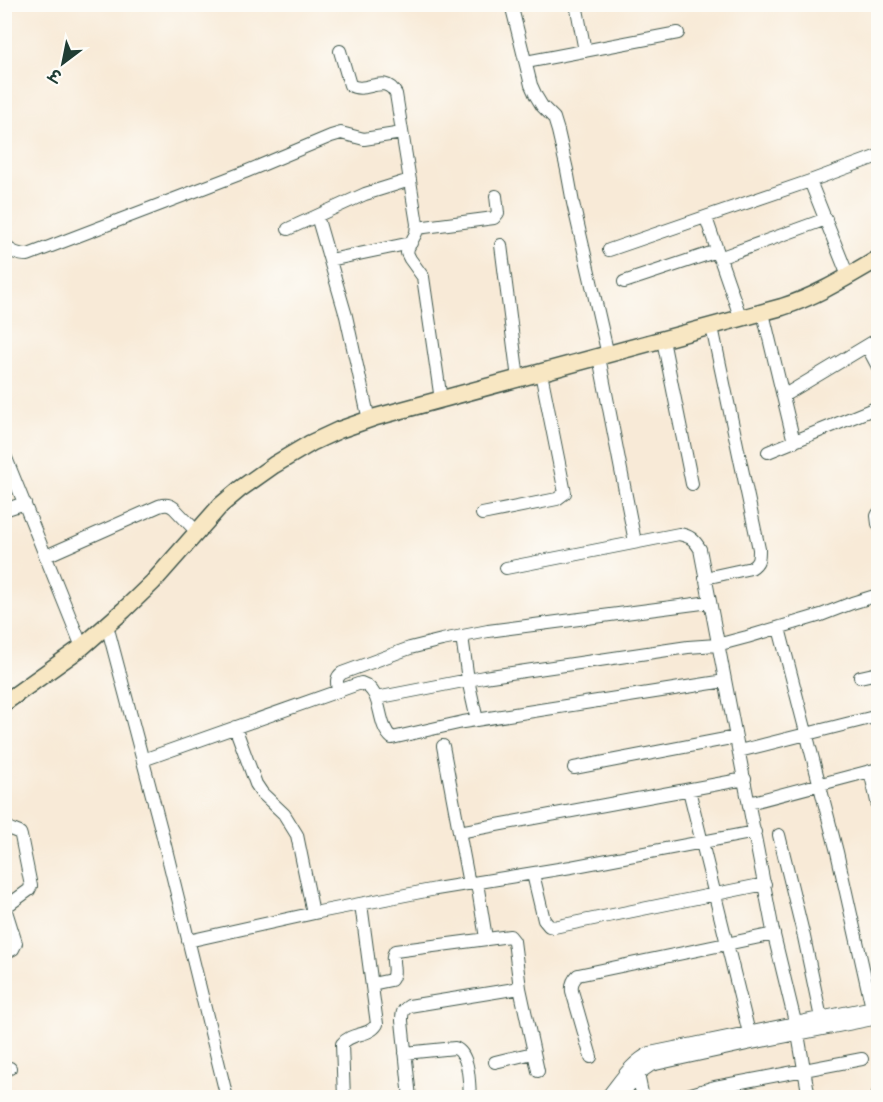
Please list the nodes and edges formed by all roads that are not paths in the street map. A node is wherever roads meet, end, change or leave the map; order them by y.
1 (511, 4) edge
2 (576, 4) edge
3 (678, 33) dead end
4 (340, 51) dead end
5 (585, 51) junction
6 (526, 62) junction
7 (402, 133) junction
8 (879, 156) edge
9 (410, 180) junction
10 (810, 181) junction
11 (496, 196) dead end
12 (317, 216) junction
13 (705, 218) junction
14 (826, 219) junction
15 (417, 228) junction
16 (288, 229) dead end
17 (411, 243) junction
18 (4, 245) edge
19 (501, 245) dead end
20 (609, 250) dead end
21 (718, 254) junction
22 (330, 260) junction
23 (878, 262) edge
24 (848, 276) junction
25 (624, 282) dead end
26 (763, 312) junction
27 (741, 319) junction
28 (712, 327) junction
29 (879, 339) edge
30 (663, 340) junction
31 (867, 346) junction
32 (603, 356) junction
33 (879, 367) edge
34 (541, 373) junction
35 (518, 379) junction
36 (783, 396) junction
37 (441, 400) junction
38 (879, 407) edge
39 (369, 420) junction
40 (794, 442) junction
41 (768, 452) dead end
42 (4, 453) edge
43 (692, 484) dead end
44 (25, 503) junction
45 (4, 510) edge
46 (482, 514) dead end
47 (879, 514) edge
48 (879, 524) edge
49 (197, 532) junction
50 (635, 543) junction
51 (46, 556) junction
52 (507, 568) dead end
53 (705, 578) junction
54 (879, 595) edge
55 (710, 602) junction
56 (107, 625) junction
57 (779, 628) junction
58 (462, 636) junction
59 (717, 645) junction
60 (82, 647) junction
61 (879, 673) edge
62 (860, 677) dead end
63 (468, 680) junction
64 (725, 681) junction
65 (338, 691) junction
66 (376, 698) junction
67 (4, 704) edge
68 (879, 716) edge
69 (477, 720) junction
70 (235, 727) junction
71 (806, 734) junction
72 (736, 737) junction
73 (443, 746) dead end
74 (739, 751) junction
75 (143, 760) junction
76 (574, 768) dead end
77 (874, 770) edge
78 (745, 779) junction
79 (819, 785) junction
80 (689, 790) junction
81 (749, 803) junction
82 (879, 806) edge
83 (4, 825) edge
84 (459, 832) junction
85 (755, 832) junction
86 (779, 835) dead end
87 (702, 842) junction
88 (533, 874) junction
89 (473, 883) junction
90 (765, 884) junction
91 (714, 894) junction
92 (360, 904) junction
93 (313, 913) junction
94 (774, 934) junction
95 (486, 938) junction
96 (188, 941) junction
97 (726, 944) junction
98 (4, 954) edge
99 (372, 984) junction
100 (520, 988) junction
101 (876, 1011) edge
102 (821, 1018) junction
103 (796, 1029) junction
104 (749, 1033) junction
105 (405, 1053) junction
106 (533, 1053) junction
107 (591, 1058) dead end
108 (862, 1059) dead end
109 (495, 1062) dead end
110 (804, 1070) junction
111 (538, 1071) dead end
112 (638, 1074) junction
113 (879, 1093) edge
114 (409, 1097) edge
115 (227, 1098) edge
116 (344, 1098) edge
117 (471, 1098) edge
118 (606, 1098) edge
119 (620, 1098) edge
120 (643, 1098) edge
121 (677, 1098) edge
122 (809, 1098) edge
123 (878, 1098) edge

1 - 6 street
2 - 5 street
3 - 5 street
4 - 7 street
5 - 6 street
6 - 32 street
7 - 9 street
7 - 18 street
8 - 10 street
9 - 12 street
9 - 15 street
10 - 13 street
10 - 14 street
11 - 15 street
12 - 16 street
12 - 22 street
13 - 20 street
13 - 21 street
14 - 21 street
14 - 24 street
15 - 17 street
17 - 22 street
17 - 37 street
19 - 35 street
21 - 25 street
21 - 27 street
22 - 39 street
23 - 24 street
24 - 26 street
26 - 27 street
26 - 36 street
27 - 28 street
28 - 30 street
28 - 53 street
29 - 31 street
30 - 32 street
30 - 43 street
31 - 33 street
31 - 36 street
32 - 34 street
32 - 50 street
34 - 35 street
34 - 46 street
35 - 37 street
36 - 40 street
37 - 39 street
38 - 40 street
39 - 49 street
40 - 41 street
42 - 44 street
44 - 45 street
44 - 51 street
47 - 48 street
49 - 51 street
49 - 56 street
50 - 52 street
50 - 53 street
51 - 60 street
53 - 55 street
54 - 57 street
55 - 58 street
55 - 59 street
56 - 60 street
56 - 75 street
57 - 59 street
57 - 71 street
58 - 63 street
58 - 65 street
59 - 63 street
59 - 64 street
60 - 67 street
61 - 62 street
63 - 66 street
63 - 69 street
64 - 69 street
64 - 72 street
65 - 66 street
65 - 70 street
66 - 69 street
68 - 71 street
70 - 75 street
70 - 93 street
71 - 74 street
71 - 79 street
72 - 74 street
72 - 76 street
73 - 84 street
74 - 78 street
75 - 96 street
77 - 79 street
77 - 82 street
78 - 80 street
78 - 81 street
79 - 81 street
79 - 101 street
80 - 84 street
80 - 87 street
81 - 85 street
83 - 98 street
84 - 89 street
85 - 87 street
85 - 90 street
86 - 102 street
87 - 88 street
87 - 91 street
88 - 89 street
88 - 91 street
89 - 92 street
89 - 95 street
90 - 91 street
90 - 94 street
91 - 97 street
92 - 93 street
92 - 99 street
93 - 96 street
94 - 97 street
94 - 103 street
95 - 99 street
95 - 100 street
96 - 115 street
97 - 104 street
97 - 107 street
99 - 116 street
100 - 105 street
100 - 106 street
101 - 102 street
101 - 103 street
102 - 103 street
103 - 104 street
103 - 110 street
103 - 112 street
104 - 118 street
105 - 114 street
105 - 117 street
106 - 109 street
106 - 111 street
108 - 110 street
110 - 121 street
110 - 122 street
112 - 119 street
112 - 120 street
113 - 123 street

